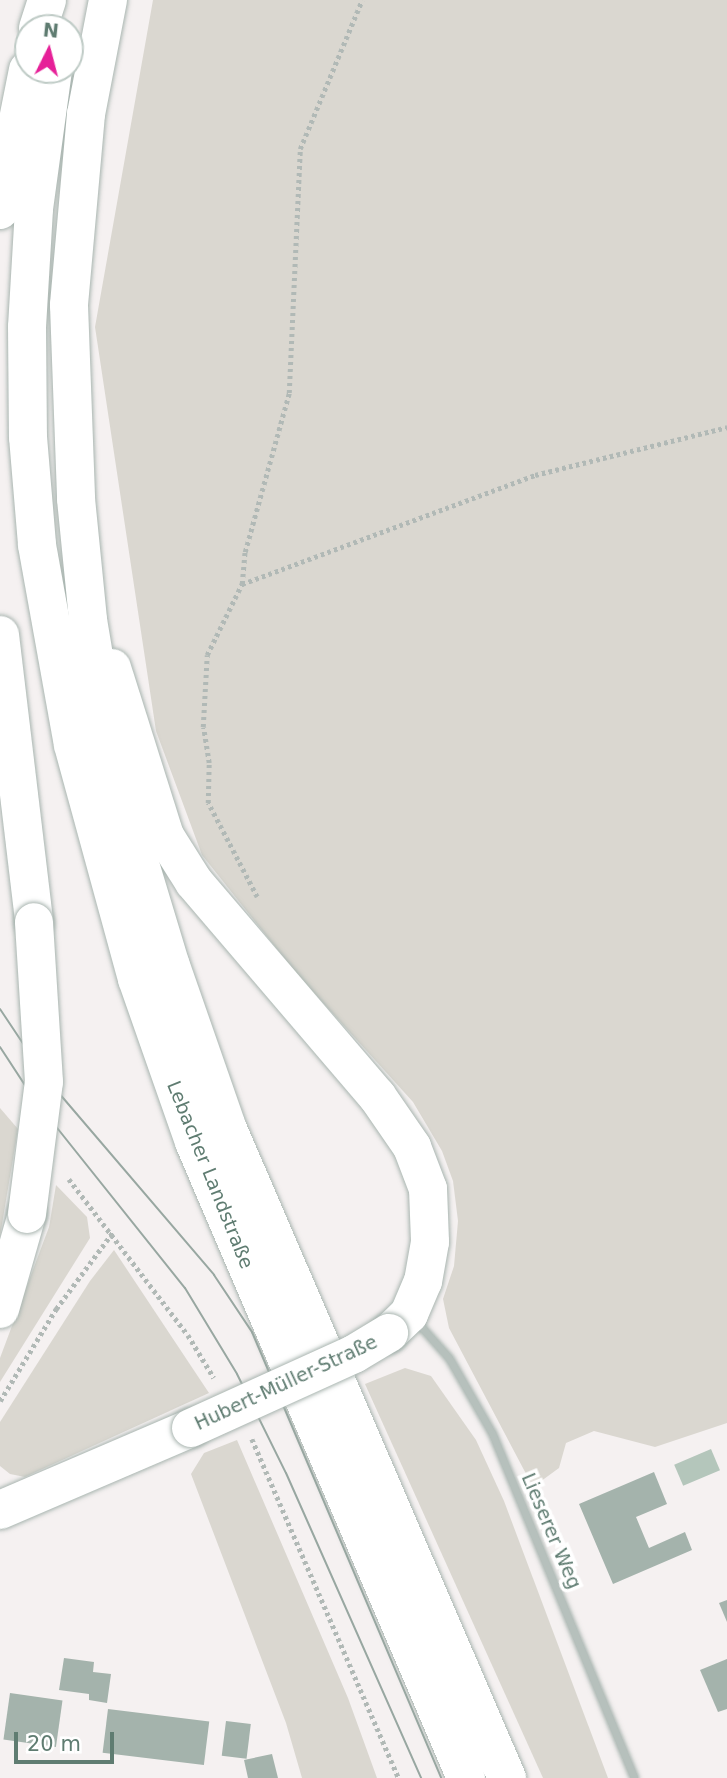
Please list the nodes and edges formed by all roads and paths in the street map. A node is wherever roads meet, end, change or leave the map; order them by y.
1 (108, 0) edge
2 (362, 0) edge
3 (25, 84) edge
4 (51, 84) edge
5 (0, 210) edge
6 (727, 427) edge
7 (242, 584) junction
8 (88, 620) junction
9 (0, 635) edge
10 (265, 910) dead end
11 (113, 1232) dead end
12 (0, 1310) edge
13 (399, 1323) junction
14 (0, 1401) edge
15 (6, 1512) edge
16 (466, 1778) edge
17 (507, 1778) edge
18 (634, 1778) edge

1 - 8 main road, Lebacher Landstraße
2 - 7 path
3 - 5 main road
4 - 16 main road, Lebacher Landstraße
6 - 7 path
7 - 10 path
8 - 13 main road
8 - 17 main road, Lebacher Landstraße
9 - 12 main road, bridge
11 - 14 path
13 - 15 main road, Hubert-Müller-Straße, bridge
13 - 18 street, Lieserer Weg

